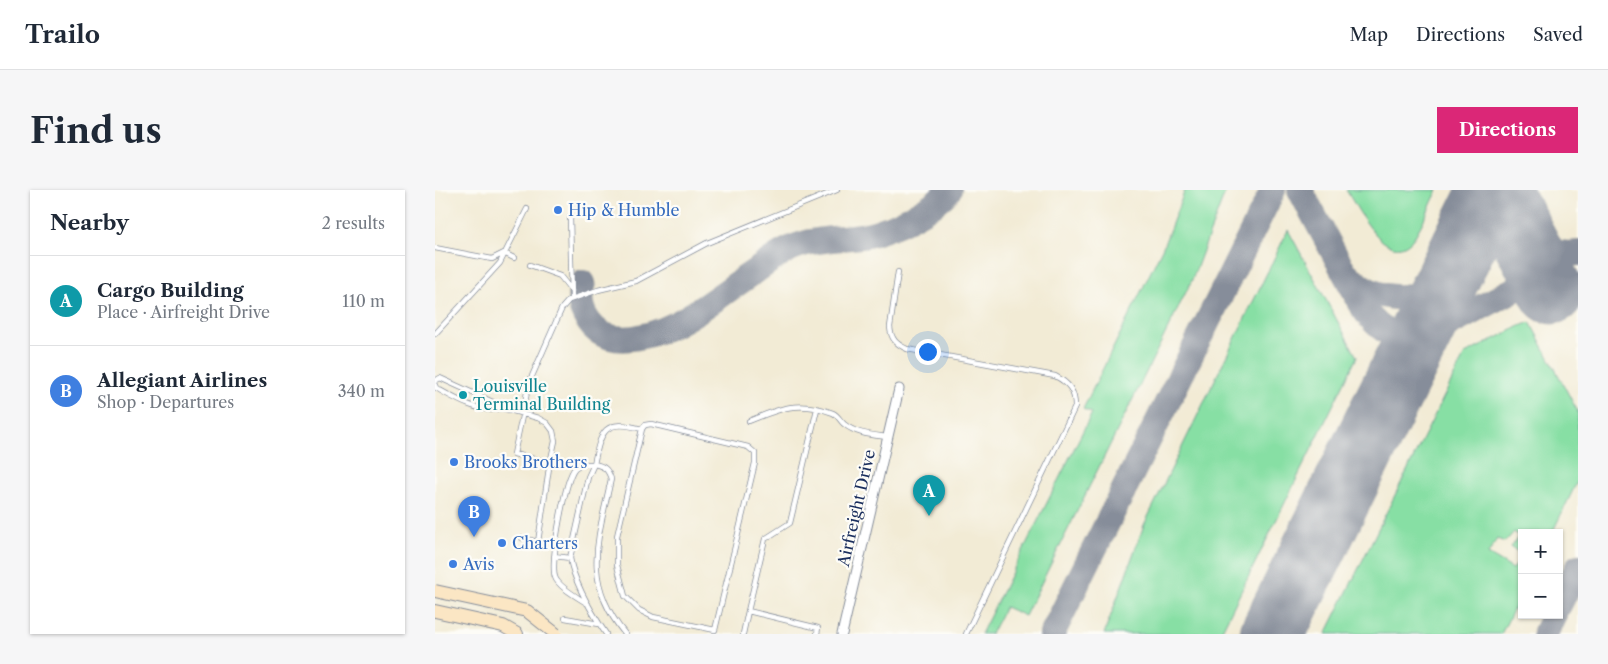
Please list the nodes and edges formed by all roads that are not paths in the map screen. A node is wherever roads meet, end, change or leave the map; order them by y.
1 (837, 190) edge
2 (527, 209) dead end
3 (570, 217) dead end
4 (435, 248) edge
5 (504, 253) junction
6 (514, 258) dead end
7 (530, 265) dead end
8 (898, 272) dead end
9 (572, 291) junction
10 (572, 299) junction
11 (435, 334) edge
12 (435, 381) edge
13 (435, 385) edge
14 (899, 389) dead end
15 (502, 408) junction
16 (817, 409) junction
17 (522, 414) junction
18 (749, 421) dead end
19 (642, 429) junction
20 (887, 437) junction
21 (550, 463) junction
22 (594, 464) junction
23 (522, 538) dead end
24 (555, 556) junction
25 (570, 558) junction
26 (435, 591) edge
27 (589, 604) junction
28 (748, 611) junction
29 (435, 612) edge
30 (565, 618) dead end
31 (599, 624) junction
32 (714, 632) edge
33 (517, 634) edge
34 (556, 634) edge
35 (606, 634) edge
36 (625, 634) edge
37 (743, 634) edge
38 (817, 634) edge
39 (842, 634) edge
40 (967, 634) edge

1 - 10 lane
2 - 5 lane
3 - 9 lane
4 - 5 lane
5 - 6 lane
5 - 11 lane
7 - 9 lane
8 - 40 lane
9 - 10 lane
10 - 17 lane
12 - 15 lane
13 - 15 lane
14 - 20 street, Airfreight Drive
15 - 17 lane
16 - 18 lane
16 - 20 lane
16 - 28 lane
17 - 21 lane
17 - 21 lane
19 - 22 lane
19 - 32 lane
19 - 32 lane
20 - 39 street, Airfreight Drive
21 - 23 lane
22 - 24 lane
22 - 25 lane
22 - 36 lane
24 - 25 lane
24 - 27 lane
25 - 27 lane
26 - 34 main road, bridge
27 - 31 lane
28 - 37 lane
28 - 38 lane
29 - 33 main road
30 - 31 lane
31 - 35 lane

